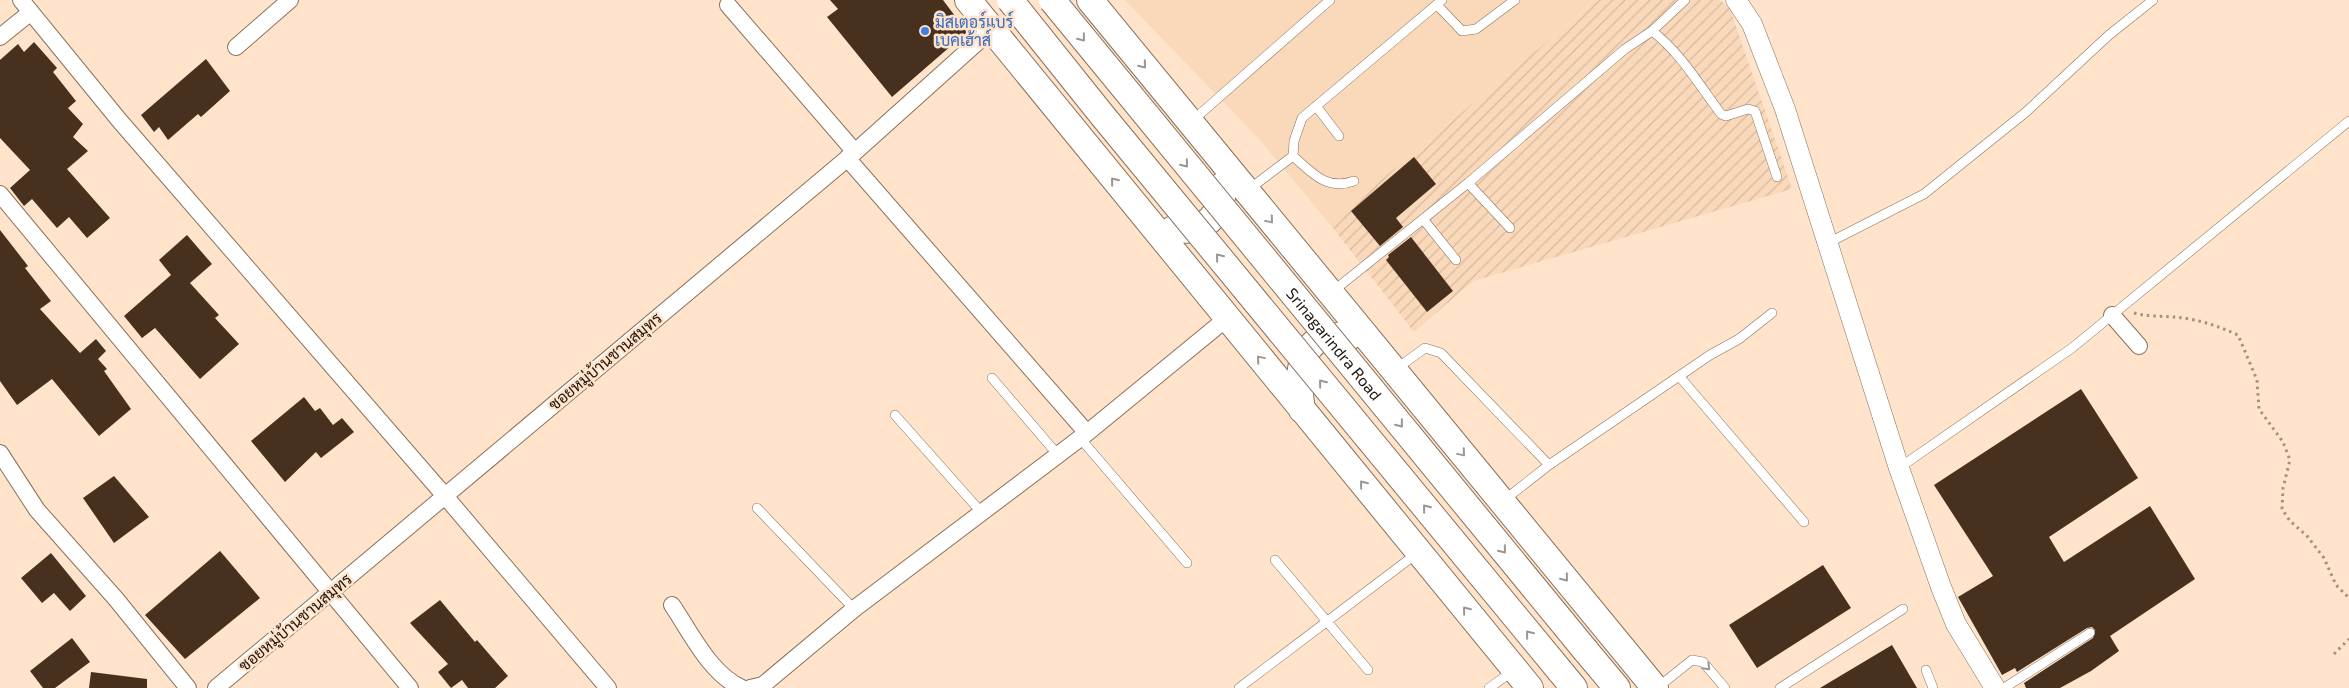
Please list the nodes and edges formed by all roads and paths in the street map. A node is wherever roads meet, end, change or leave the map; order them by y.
1 (290, 0) edge
2 (968, 0) edge
3 (1010, 0) edge
4 (1052, 0) edge
5 (1090, 0) edge
6 (1330, 0) edge
7 (1515, 0) edge
8 (1685, 0) edge
9 (1736, 0) edge
10 (2153, 0) edge
11 (1439, 2) edge
12 (728, 5) dead end
13 (26, 6) edge
14 (991, 30) junction
15 (1652, 31) junction
16 (0, 37) edge
17 (236, 47) dead end
18 (1316, 106) junction
19 (2349, 122) edge
20 (1190, 123) junction
21 (1340, 136) dead end
22 (851, 155) junction
23 (1216, 156) junction
24 (1293, 156) junction
25 (1777, 177) dead end
26 (1354, 181) dead end
27 (1468, 183) junction
28 (1246, 192) junction
29 (0, 194) edge
30 (1145, 218) junction
31 (1423, 219) junction
32 (1510, 228) dead end
33 (1828, 243) junction
34 (1456, 260) dead end
35 (1330, 294) junction
36 (2116, 312) junction
37 (1772, 313) dead end
38 (1226, 319) junction
39 (2138, 346) dead end
40 (1375, 348) junction
41 (1394, 370) junction
42 (1679, 376) junction
43 (992, 378) dead end
44 (1302, 410) junction
45 (894, 415) dead end
46 (1084, 436) junction
47 (0, 453) edge
48 (1058, 455) junction
49 (1549, 465) junction
50 (1899, 468) junction
51 (445, 496) junction
52 (1502, 501) junction
53 (757, 508) dead end
54 (982, 513) junction
55 (1804, 522) dead end
56 (1419, 552) junction
57 (1275, 560) dead end
58 (1187, 563) dead end
59 (329, 593) junction
60 (2349, 598) edge
61 (672, 605) dead end
62 (1903, 608) dead end
63 (854, 609) junction
64 (1328, 620) junction
65 (2090, 633) dead end
66 (2349, 639) edge
67 (2334, 654) dead end
68 (1368, 670) dead end
69 (1926, 670) dead end
70 (1523, 679) edge
71 (1567, 680) edge
72 (1488, 687) edge
73 (188, 688) edge
74 (216, 688) edge
75 (410, 688) edge
76 (608, 688) edge
77 (742, 688) edge
78 (750, 688) edge
79 (1239, 688) edge
80 (1617, 688) edge
81 (1656, 688) edge
82 (1725, 688) edge
83 (1780, 688) edge
84 (1933, 688) edge
85 (1995, 688) edge
86 (2004, 688) edge

1 - 17 street
2 - 14 main road
71 -> 3 main road, Srinagarindra Road, bridge
4 -> 80 main road, Srinagarindra Road, bridge
5 -> 20 main road, Srinagarindra Road
6 - 20 lane
7 - 11 lane
8 - 15 lane
9 - 33 street
10 - 33 lane
11 - 18 lane
12 - 22 street
13 - 16 street
13 - 51 street
14 - 22 street, ซอยหมู่บ้านชานสมุทร
30 -> 14 main road
15 - 25 lane
15 - 27 lane
18 - 21 lane
18 - 24 lane
19 - 36 lane
20 - 23 main road, Srinagarindra Road
22 - 46 street
22 - 51 street, ซอยหมู่บ้านชานสมุทร
23 - 28 main road, Srinagarindra Road
23 - 30 main road
24 - 26 lane
24 - 28 lane
27 - 31 lane
27 - 32 lane
28 -> 35 main road, Srinagarindra Road
29 - 59 street
30 - 38 main road
31 - 34 lane
31 - 35 lane
33 - 50 street
35 - 40 main road, Srinagarindra Road
36 - 39 street
36 - 50 lane
36 - 60 path
37 - 42 lane
44 -> 38 main road
38 - 46 street
40 - 41 main road, Srinagarindra Road
40 - 44 main road
41 - 49 lane
41 -> 52 main road, Srinagarindra Road
42 - 49 lane
42 - 55 lane
43 - 48 lane
56 -> 44 main road
45 - 54 lane
46 - 48 street
46 - 58 lane
47 - 73 street
48 - 54 street
49 - 52 lane
50 - 85 street
51 - 59 street, ซอยหมู่บ้านชานสมุทร
51 - 76 street
52 -> 81 main road, Srinagarindra Road
53 - 63 lane
54 - 63 street
56 - 64 lane
70 -> 56 main road
57 - 64 lane
59 - 74 street, ซอยหมู่บ้านชานสมุทร
59 - 75 street
61 - 77 street
62 - 83 lane
63 - 78 street
64 - 68 lane
64 - 79 lane
65 - 86 lane
66 - 67 path
69 - 84 lane
70 - 72 lane
81 -> 82 lane

